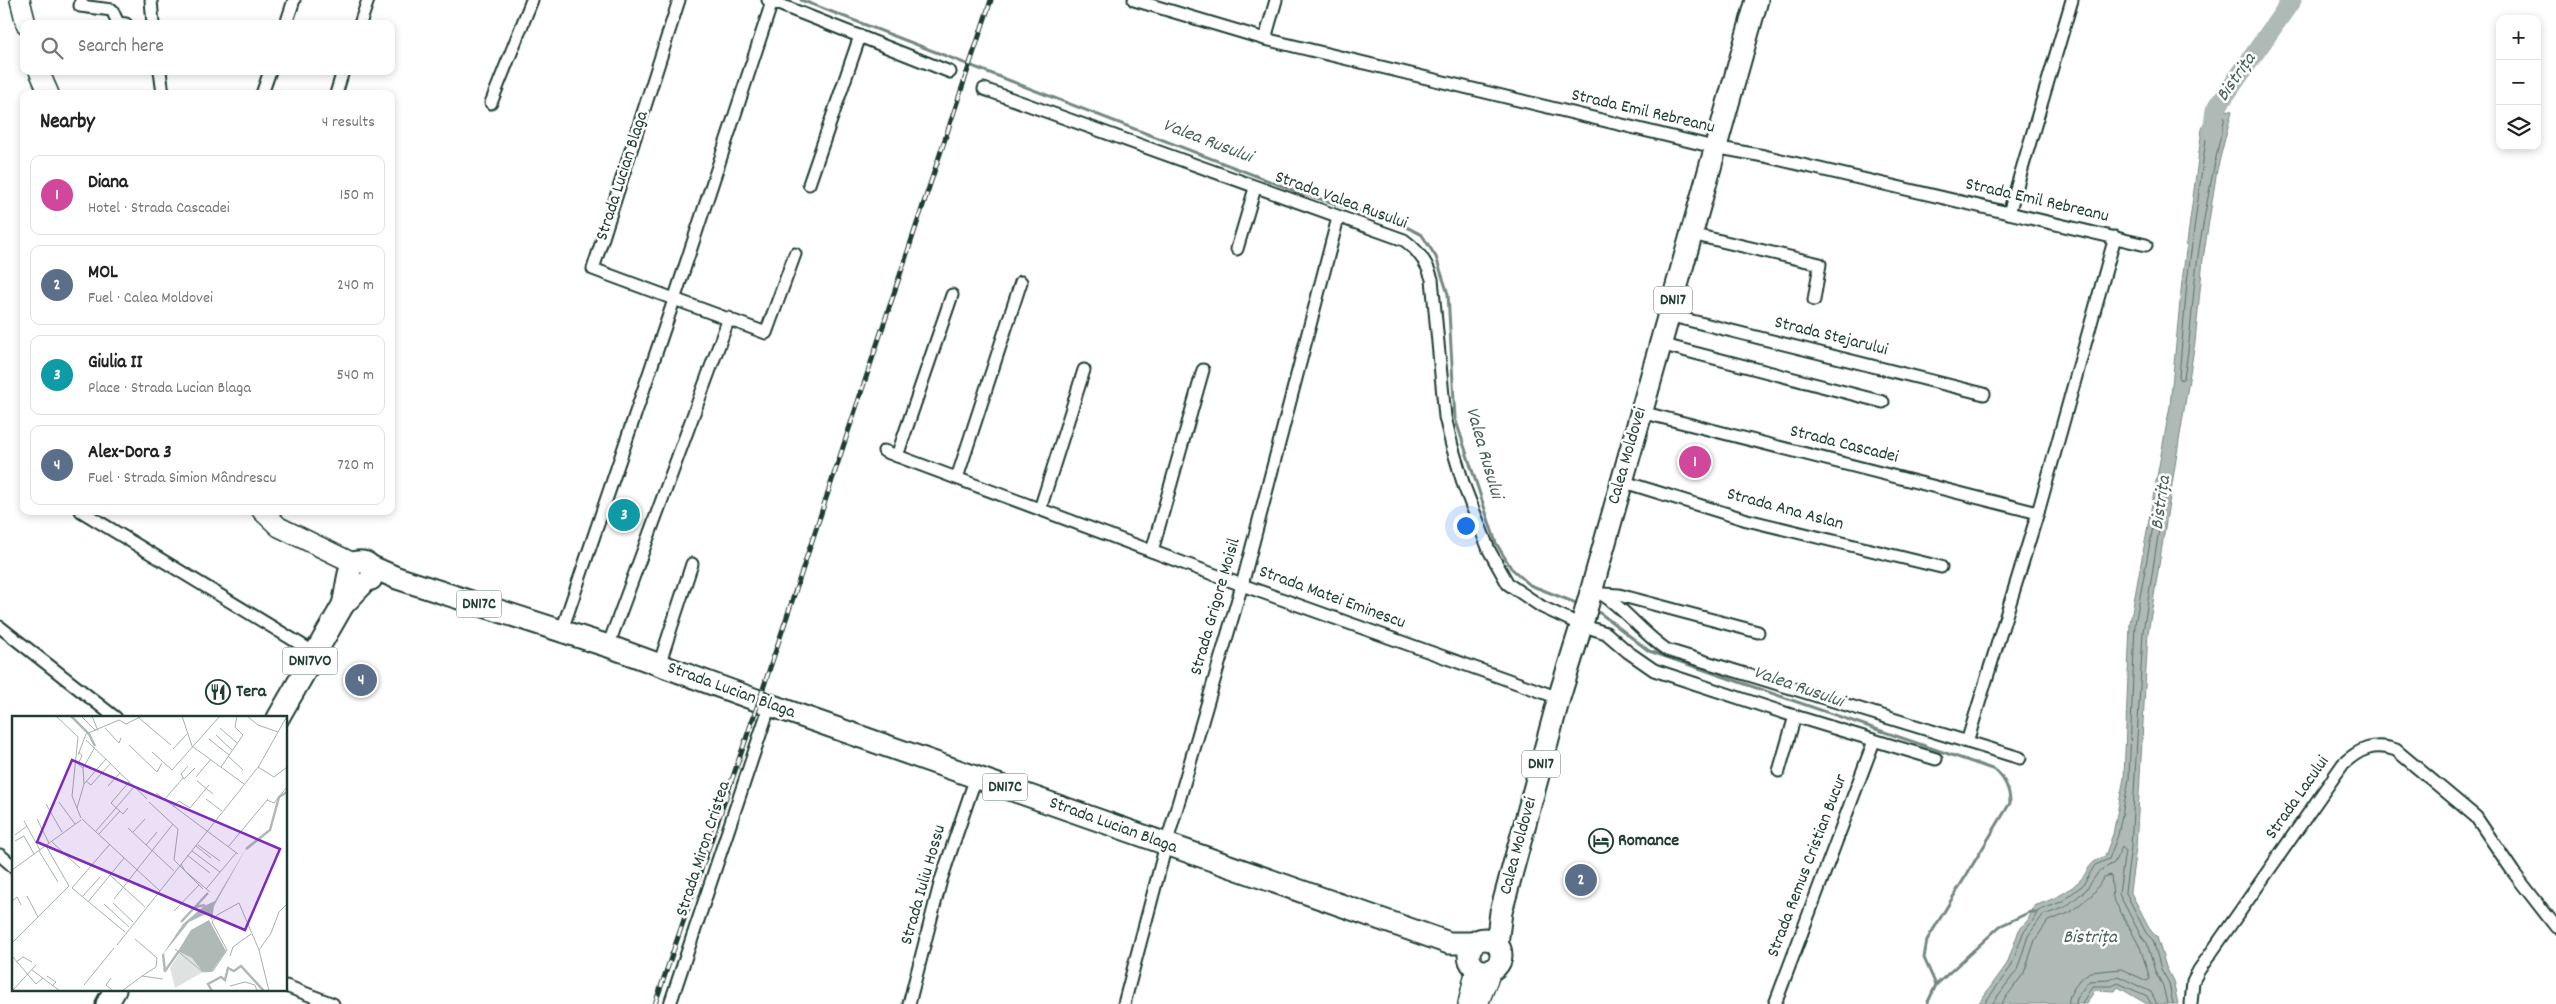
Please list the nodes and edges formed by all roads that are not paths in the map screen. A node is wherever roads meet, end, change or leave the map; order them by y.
1 (151, 0) edge
2 (294, 0) edge
3 (368, 0) edge
4 (532, 0) edge
5 (679, 0) edge
6 (1135, 0) edge
7 (1276, 0) edge
8 (1757, 0) edge
9 (2072, 0) edge
10 (21, 1) edge
11 (770, 1) edge
12 (85, 3) edge
13 (25, 20) edge
14 (117, 20) edge
15 (153, 20) edge
16 (287, 20) edge
17 (361, 20) edge
18 (860, 36) junction
19 (1265, 39) junction
20 (950, 72) dead end
21 (41, 75) edge
22 (161, 75) edge
23 (269, 75) edge
24 (342, 75) edge
25 (984, 89) dead end
26 (47, 90) edge
27 (162, 90) edge
28 (263, 90) edge
29 (337, 90) edge
30 (491, 103) dead end
31 (1714, 147) junction
32 (809, 184) dead end
33 (1255, 188) junction
34 (2009, 213) junction
35 (1338, 218) junction
36 (1691, 234) junction
37 (2115, 237) junction
38 (2146, 245) dead end
39 (1236, 249) dead end
40 (795, 254) dead end
41 (1021, 282) dead end
42 (952, 295) dead end
43 (674, 300) junction
44 (1814, 300) dead end
45 (1668, 315) junction
46 (729, 318) junction
47 (1660, 344) junction
48 (1084, 370) dead end
49 (1203, 370) dead end
50 (1984, 394) dead end
51 (1883, 402) dead end
52 (1641, 412) junction
53 (884, 451) dead end
54 (897, 456) junction
55 (957, 478) junction
56 (1622, 481) junction
57 (1040, 509) junction
58 (2038, 514) junction
59 (88, 515) edge
60 (266, 515) edge
61 (1152, 551) junction
62 (692, 564) dead end
63 (1941, 567) dead end
64 (356, 571) junction
65 (1242, 585) junction
66 (1590, 605) junction
67 (0, 627) edge
68 (562, 630) junction
69 (1758, 632) dead end
70 (608, 646) junction
71 (316, 653) junction
72 (659, 665) junction
73 (1559, 698) junction
74 (770, 705) junction
75 (113, 716) edge
76 (279, 716) edge
77 (1795, 716) junction
78 (1874, 741) junction
79 (1967, 742) junction
80 (2020, 758) dead end
81 (1936, 760) dead end
82 (1779, 771) dead end
83 (976, 777) junction
84 (1166, 845) junction
85 (0, 855) edge
86 (12, 865) edge
87 (2556, 927) edge
88 (1482, 954) junction
89 (288, 987) edge
90 (333, 1004) edge
91 (670, 1004) edge
92 (909, 1004) edge
93 (1124, 1004) edge
94 (1468, 1004) edge
95 (1478, 1004) edge
96 (1775, 1004) edge
97 (2191, 1004) edge

1 - 15 street
2 - 16 street
3 - 17 street
4 - 30 street
5 - 43 street, Strada Lucian Blaga
6 - 19 street, Strada Emil Rebreanu
7 - 19 street
8 - 31 highway, Calea Moldovei / DN17
9 - 34 street
10 - 13 main road
11 - 18 street
11 - 43 street
12 - 14 street
18 - 20 street
18 - 32 street
19 - 31 street, Strada Emil Rebreanu
21 - 26 main road
22 - 27 street
23 - 28 street
24 - 29 street
25 - 33 street, Strada Valea Rusului
31 - 34 street, Strada Emil Rebreanu
31 - 36 highway, Calea Moldovei / DN17
33 - 35 street, Strada Valea Rusului
33 - 39 street
34 - 37 street, Strada Emil Rebreanu
35 - 65 street, Strada Grigore Moisil
35 - 66 street, Strada Valea Rusului
36 - 44 street
36 - 45 highway, Calea Moldovei / DN17
37 - 38 street, Strada Emil Rebreanu
37 - 58 street
40 - 46 street, Strada Lucian Blaga
41 - 55 street
42 - 54 street
43 - 46 street, Strada Lucian Blaga
43 - 68 street
45 - 47 highway, Calea Moldovei / DN17
45 - 50 street, Strada Stejarului
46 - 70 street
47 - 51 street
47 - 52 highway, Calea Moldovei / DN17
48 - 57 street
49 - 61 street
52 - 56 highway, Calea Moldovei / DN17
52 - 58 street, Strada Cascadei
53 - 54 street, Strada Matei Eminescu
54 - 55 street, Strada Matei Eminescu
55 - 57 street, Strada Matei Eminescu
56 - 63 street, Strada Ana Aslan
56 - 66 highway, Calea Moldovei / DN17
57 - 61 street, Strada Matei Eminescu
58 - 79 street
59 - 71 street
60 - 64 main road, DN17C
61 - 65 street, Strada Matei Eminescu
62 - 72 street
64 - 68 highway, Strada Lucian Blaga / DN17C
64 - 71 highway, DN17VO
65 - 73 street, Strada Matei Eminescu
65 - 84 street, Strada Grigore Moisil
66 - 69 street
66 - 73 highway, Calea Moldovei / DN17
66 - 77 street
66 - 79 street
67 - 75 street
68 - 70 highway, Strada Lucian Blaga / DN17C
70 - 72 highway, Strada Lucian Blaga / DN17C
71 - 76 highway, DN17VO
72 - 74 highway, Strada Lucian Blaga / DN17C
73 - 88 highway, Calea Moldovei / DN17
74 - 83 highway, Strada Lucian Blaga / DN17C
74 - 91 street, Strada Miron Cristea
77 - 78 street
77 - 82 street
78 - 81 street
78 - 96 street, Strada Remus Cristian Bucur
79 - 80 street
83 - 84 highway, Strada Lucian Blaga / DN17C
83 - 92 street, Strada Iuliu Hossu
84 - 88 highway, Strada Lucian Blaga / DN17C
84 - 93 street, Strada Grigore Moisil
85 - 86 street
87 - 97 street, Strada Lacului
88 - 94 main road, Calea Moldovei / DN17
88 - 95 main road, Calea Moldovei / DN17
89 - 90 street

